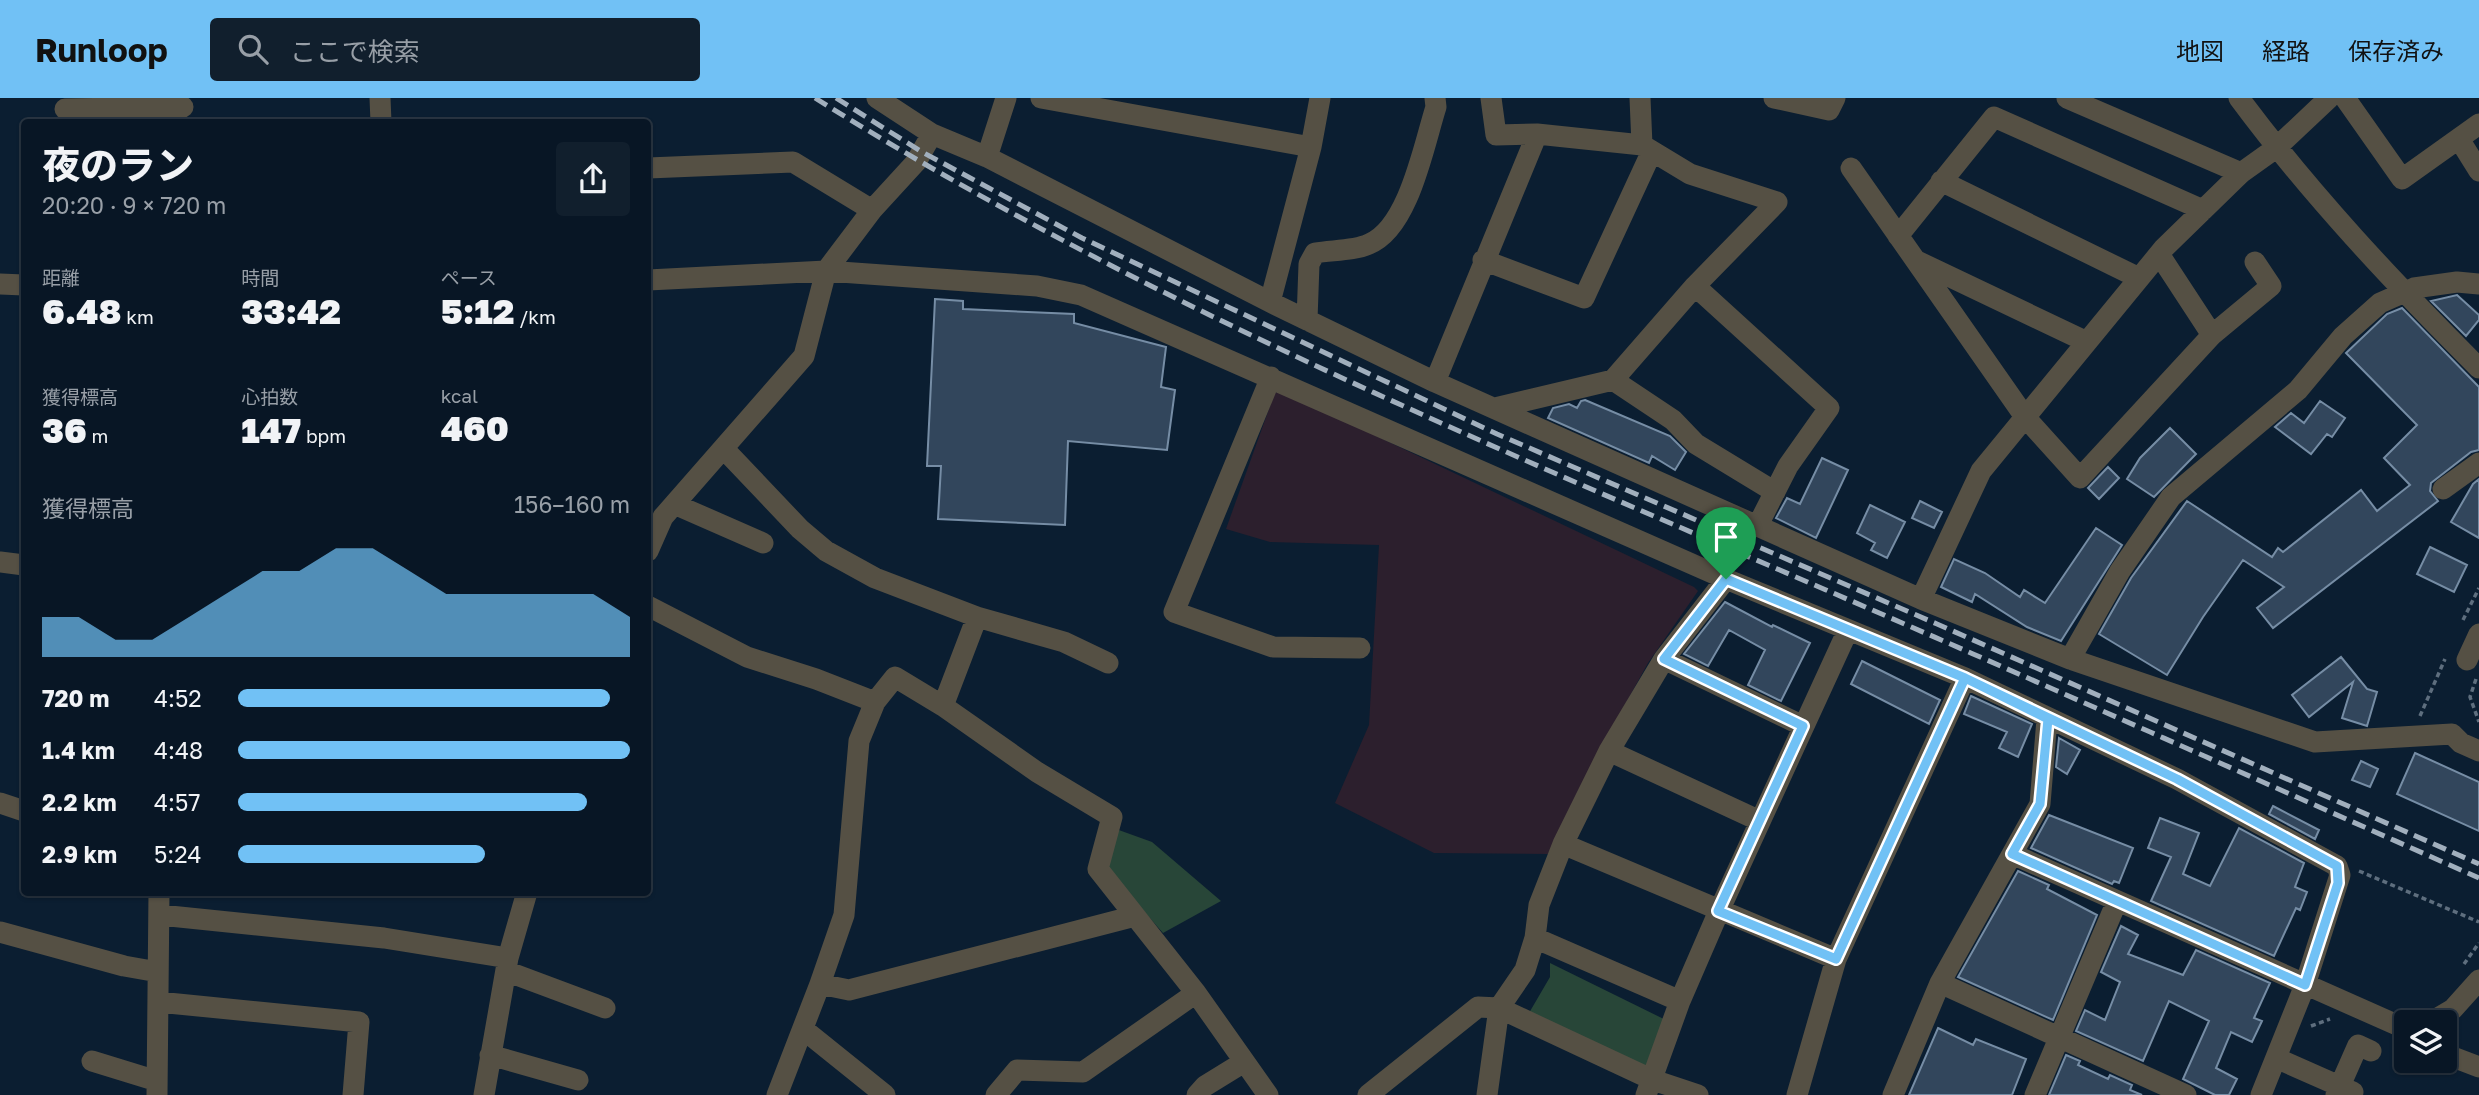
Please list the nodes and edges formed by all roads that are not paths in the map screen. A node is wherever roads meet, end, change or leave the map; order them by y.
1 (380, 98) edge
2 (877, 98) edge
3 (1006, 98) edge
4 (1041, 98) edge
5 (1320, 98) edge
6 (1435, 98) edge
7 (1491, 98) edge
8 (1640, 98) edge
9 (1774, 98) edge
10 (1835, 98) edge
11 (2067, 98) edge
12 (2239, 98) edge
13 (2329, 98) edge
14 (2345, 98) edge
15 (65, 108) dead end
16 (183, 109) edge
17 (381, 119) edge
18 (2479, 124) edge
19 (932, 134) junction
20 (1537, 134) junction
21 (2459, 139) junction
22 (1311, 147) junction
23 (1647, 148) junction
24 (2276, 148) junction
25 (987, 157) junction
26 (651, 168) edge
27 (1851, 168) dead end
28 (2479, 171) edge
29 (2241, 173) junction
30 (1941, 181) junction
31 (872, 210) junction
32 (2203, 210) junction
33 (1898, 236) junction
34 (2159, 254) junction
35 (1483, 260) junction
36 (1915, 260) junction
37 (2255, 262) dead end
38 (826, 271) junction
39 (2139, 278) junction
40 (651, 280) edge
41 (0, 284) edge
42 (2479, 284) edge
43 (21, 285) edge
44 (1695, 286) junction
45 (2404, 292) junction
46 (1270, 302) junction
47 (1307, 320) junction
48 (2212, 335) junction
49 (2087, 342) junction
50 (2479, 368) edge
51 (1271, 377) junction
52 (1613, 380) junction
53 (1435, 382) junction
54 (1495, 408) junction
55 (2025, 417) junction
56 (724, 449) junction
57 (2479, 463) edge
58 (2444, 489) dead end
59 (1775, 492) junction
60 (661, 509) edge
61 (1758, 525) junction
62 (651, 541) edge
63 (763, 543) dead end
64 (0, 562) edge
65 (21, 565) edge
66 (1726, 579) junction
67 (1921, 599) junction
68 (651, 608) edge
69 (977, 617) junction
70 (1848, 630) junction
71 (2479, 634) edge
72 (1360, 648) dead end
73 (1664, 659) junction
74 (2070, 659) junction
75 (1108, 663) dead end
76 (2473, 667) edge
77 (1965, 678) junction
78 (875, 702) junction
79 (943, 706) junction
80 (2048, 719) junction
81 (1803, 726) junction
82 (1609, 751) junction
83 (2479, 751) edge
84 (0, 803) edge
85 (21, 810) edge
86 (1759, 821) junction
87 (1563, 844) junction
88 (2012, 854) junction
89 (159, 896) edge
90 (526, 896) edge
91 (2117, 901) junction
92 (1718, 911) junction
93 (160, 915) junction
94 (1135, 916) junction
95 (0, 932) edge
96 (1535, 938) junction
97 (1836, 959) junction
98 (507, 965) junction
99 (158, 972) junction
100 (1940, 983) junction
101 (820, 984) junction
102 (2305, 985) junction
103 (2471, 985) edge
104 (1196, 993) junction
105 (1680, 1001) junction
106 (158, 1002) junction
107 (1499, 1008) junction
108 (605, 1009) dead end
109 (2451, 1010) edge
110 (2394, 1024) edge
111 (803, 1029) junction
112 (2059, 1037) junction
113 (2371, 1051) dead end
114 (490, 1055) junction
115 (2276, 1058) junction
116 (2457, 1059) edge
117 (92, 1061) dead end
118 (1244, 1062) junction
119 (2479, 1067) edge
120 (578, 1080) dead end
121 (1650, 1087) edge
122 (157, 1088) edge
123 (2343, 1091) edge
124 (879, 1093) edge
125 (353, 1095) edge
126 (484, 1095) edge
127 (777, 1095) edge
128 (996, 1095) edge
129 (1197, 1095) edge
130 (1268, 1095) edge
131 (1368, 1095) edge
132 (1487, 1095) edge
133 (1698, 1095) edge
134 (1797, 1095) edge
135 (1893, 1095) edge
136 (2035, 1095) edge
137 (2186, 1095) edge
138 (2261, 1095) edge

1 - 17 street
2 - 19 street
3 - 25 street
4 - 22 street
5 - 22 street
6 - 47 street
7 - 20 street
8 - 23 street
9 - 10 street
11 - 29 street
12 - 24 street
13 - 24 street
14 - 21 street
15 - 16 street
18 - 21 street
19 - 25 street
19 - 31 street
20 - 23 street
20 - 35 street
21 - 28 street
22 - 46 street
23 - 35 street
23 - 44 street
24 - 29 street
24 - 45 street
25 - 46 street
26 - 31 street
27 - 33 street
29 - 32 street
30 - 32 street
30 - 33 street
30 - 39 street
31 - 38 street
32 - 34 street
33 - 36 street
34 - 39 street
34 - 48 street
35 - 53 street
36 - 49 street
36 - 55 street
37 - 48 street
38 - 40 street
38 - 51 street
38 - 56 street
39 - 49 street
41 - 43 street
42 - 45 street
44 - 52 street
44 - 59 street
45 - 50 street
45 - 74 street
46 - 47 street
47 - 53 street
48 - 55 street
49 - 55 street
51 - 66 street
51 - 72 street
52 - 54 street
52 - 59 street
53 - 54 street
54 - 61 street
55 - 67 street
56 - 60 street
56 - 69 street
57 - 58 street
59 - 61 street
60 - 62 street
60 - 63 street
61 - 67 street
64 - 65 street
66 - 70 street
66 - 73 street
67 - 74 street
68 - 78 street
69 - 75 street
69 - 79 street
70 - 77 street
70 - 81 street
71 - 76 street
73 - 81 street
73 - 82 street
74 - 83 street
77 - 80 street
77 - 97 street
78 - 79 street
78 - 101 street
79 - 94 street
80 - 88 street
80 - 102 street
81 - 86 street
82 - 86 street
82 - 87 street
84 - 85 street
86 - 92 street
87 - 92 street
87 - 96 street
88 - 91 street
88 - 100 street
89 - 93 street
90 - 98 street
91 - 102 street
91 - 112 street
92 - 97 street
92 - 105 street
93 - 98 street
93 - 99 street
94 - 101 street
94 - 104 street
95 - 99 street
96 - 105 street
96 - 107 street
97 - 134 street
98 - 108 street
98 - 114 street
99 - 106 street
100 - 112 street
100 - 135 street
101 - 111 street
102 - 110 street
102 - 115 street
103 - 109 street
104 - 118 street
104 - 128 street
105 - 121 street
106 - 122 street
106 - 125 street
107 - 121 street
107 - 131 street
107 - 132 street
111 - 124 street
111 - 127 street
112 - 136 street
112 - 137 street
113 - 123 street
114 - 120 street
114 - 126 street
115 - 123 street
115 - 138 street
116 - 119 street
117 - 122 street
118 - 129 street
118 - 130 street
121 - 133 street

